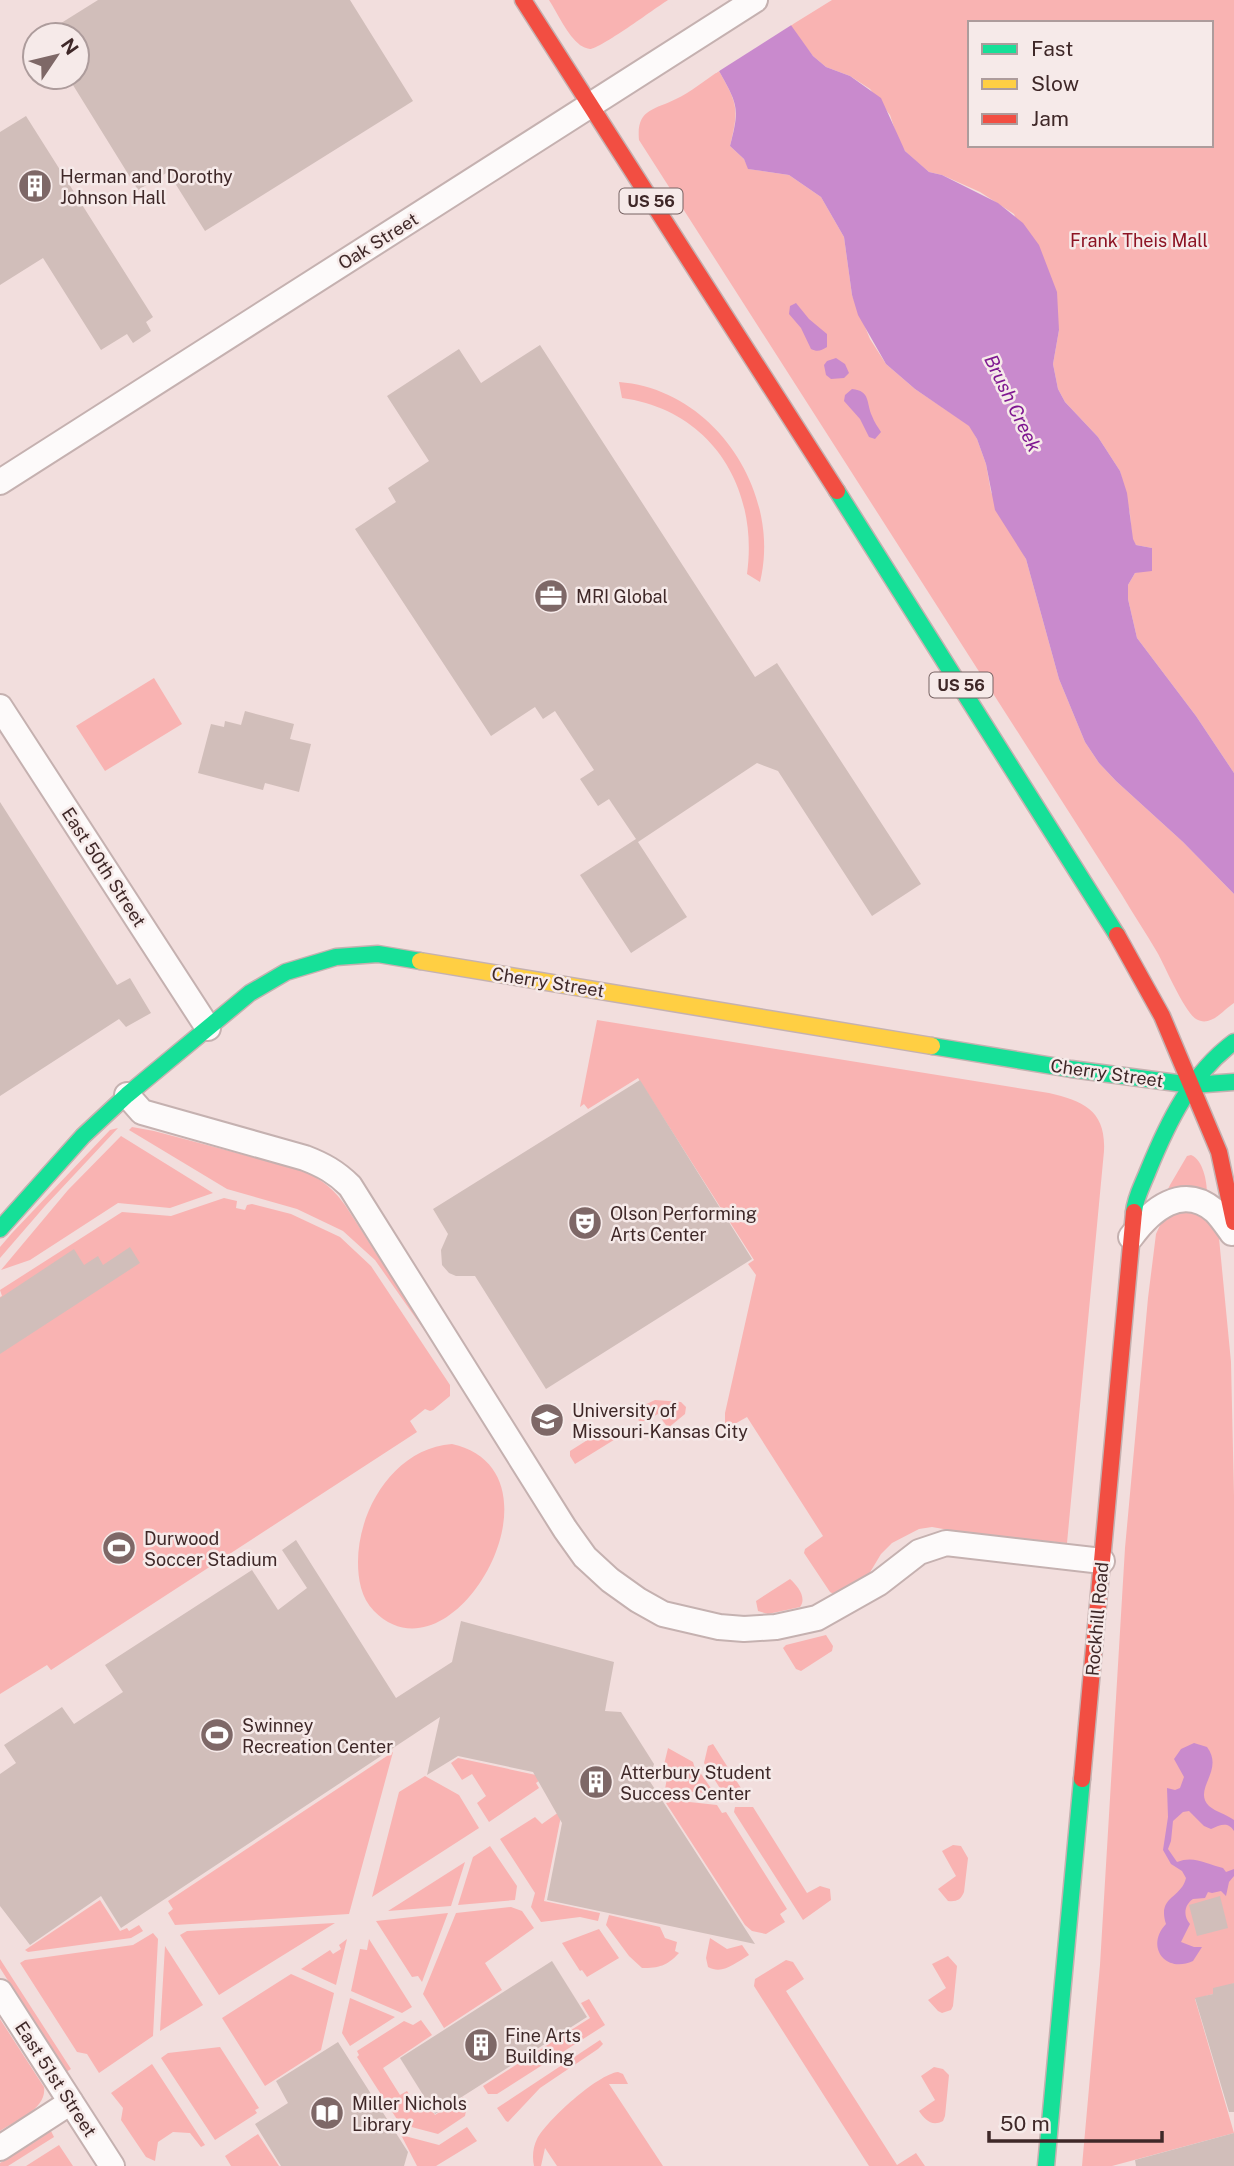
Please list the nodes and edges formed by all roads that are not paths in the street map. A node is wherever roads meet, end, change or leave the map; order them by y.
1 (523, 0) edge
2 (755, 0) edge
3 (590, 107) junction
4 (0, 482) edge
5 (0, 707) edge
6 (208, 1028) junction
7 (1234, 1042) edge
8 (1234, 1082) edge
9 (1192, 1085) junction
10 (127, 1095) junction
11 (1234, 1222) edge
12 (0, 1229) edge
13 (1234, 1236) edge
14 (1131, 1237) junction
15 (1102, 1561) junction
16 (0, 1992) edge
17 (72, 2102) junction
18 (0, 2147) edge
19 (113, 2166) edge
20 (1046, 2166) edge

1 - 3 main road, US 56
2 - 3 street, Oak Street
3 - 4 street, Oak Street
3 - 9 main road, US 56
5 - 6 street, East 50th Street
6 - 9 main road, Cherry Street
6 - 10 main road, Cherry Street
7 - 9 main road, Rockhill Road
8 - 9 main road
9 - 11 main road, US 56
9 - 14 main road, Rockhill Road
10 - 12 main road, Cherry Street
10 - 15 street
13 - 14 street
14 - 15 main road, Rockhill Road
15 - 20 main road, Rockhill Road
16 - 17 street, East 51st Street
17 - 18 street
17 - 19 street, East 51st Street

